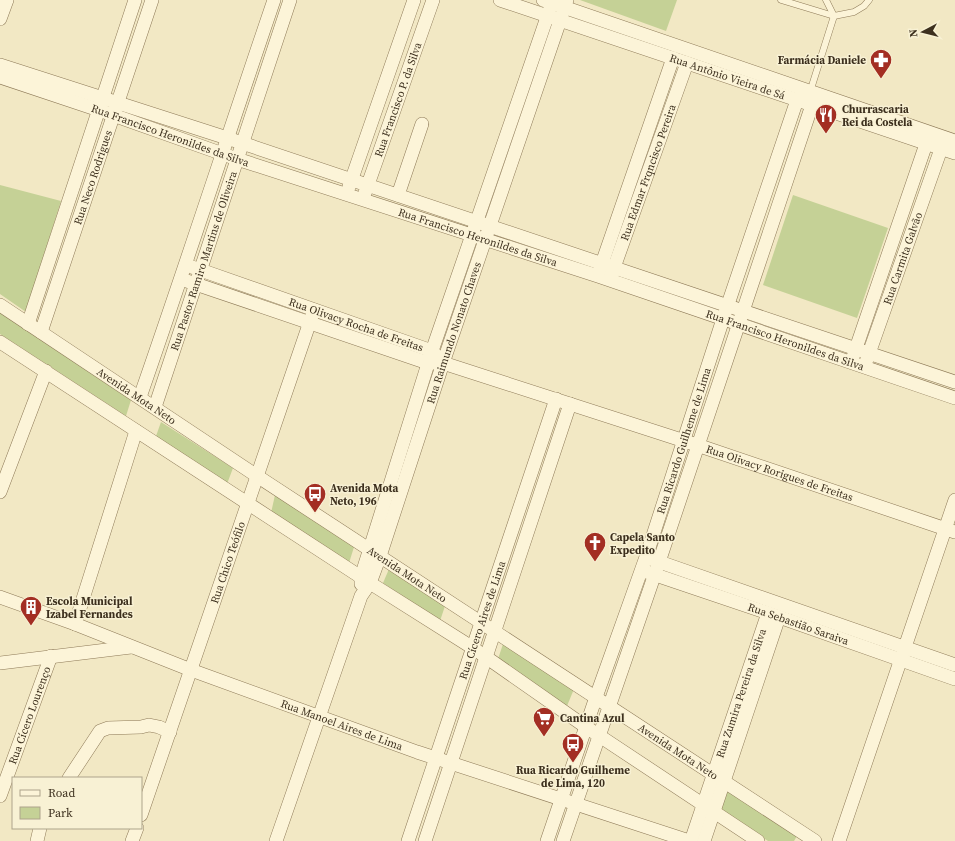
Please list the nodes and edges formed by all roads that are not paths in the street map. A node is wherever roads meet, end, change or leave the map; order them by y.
1 (7, 0) edge
2 (135, 0) edge
3 (152, 0) edge
4 (274, 0) edge
5 (290, 0) edge
6 (414, 0) edge
7 (433, 0) edge
8 (500, 0) edge
9 (781, 0) edge
10 (826, 0) edge
11 (869, 0) edge
12 (556, 2) edge
13 (834, 16) junction
14 (553, 18) junction
15 (0, 19) edge
16 (673, 58) junction
17 (687, 63) junction
18 (0, 65) edge
19 (0, 77) edge
20 (810, 92) junction
21 (797, 100) junction
22 (101, 104) junction
23 (812, 105) junction
24 (116, 109) junction
25 (422, 124) dead end
26 (227, 138) junction
27 (955, 141) edge
28 (242, 143) junction
29 (926, 144) junction
30 (941, 149) junction
31 (222, 153) junction
32 (955, 153) edge
33 (640, 155) junction
34 (238, 158) junction
35 (652, 160) junction
36 (352, 179) junction
37 (368, 185) junction
38 (346, 194) junction
39 (398, 195) junction
40 (362, 200) junction
41 (477, 221) junction
42 (490, 226) junction
43 (472, 236) junction
44 (485, 240) junction
45 (186, 265) junction
46 (608, 266) junction
47 (200, 270) junction
48 (181, 279) junction
49 (603, 279) junction
50 (196, 283) junction
51 (278, 298) junction
52 (0, 305) edge
53 (728, 306) junction
54 (274, 310) junction
55 (742, 311) junction
56 (312, 316) junction
57 (723, 319) junction
58 (28, 324) junction
59 (738, 324) junction
60 (41, 332) junction
61 (0, 342) edge
62 (856, 349) junction
63 (868, 353) junction
64 (430, 357) junction
65 (851, 362) junction
66 (443, 363) junction
67 (865, 367) junction
68 (46, 371) junction
69 (941, 378) junction
70 (955, 382) edge
71 (936, 391) junction
72 (140, 398) junction
73 (955, 398) edge
74 (556, 399) junction
75 (570, 404) junction
76 (155, 407) junction
77 (136, 431) junction
78 (683, 441) junction
79 (697, 445) junction
80 (408, 452) junction
81 (257, 476) junction
82 (0, 492) edge
83 (955, 500) edge
84 (248, 504) junction
85 (514, 524) junction
86 (528, 530) junction
87 (950, 531) edge
88 (654, 532) junction
89 (667, 536) junction
90 (375, 553) junction
91 (646, 557) junction
92 (659, 562) junction
93 (641, 570) junction
94 (654, 575) junction
95 (365, 580) junction
96 (0, 597) edge
97 (773, 615) junction
98 (482, 622) junction
99 (75, 624) junction
100 (495, 631) junction
101 (133, 647) junction
102 (473, 648) junction
103 (903, 654) junction
104 (51, 656) junction
105 (485, 658) junction
106 (0, 663) edge
107 (955, 665) edge
108 (191, 670) junction
109 (955, 679) edge
110 (596, 697) junction
111 (608, 706) junction
112 (320, 716) junction
113 (586, 727) junction
114 (170, 732) junction
115 (598, 736) junction
116 (436, 758) junction
117 (6, 763) edge
118 (451, 763) junction
119 (70, 777) edge
120 (719, 778) junction
121 (0, 796) edge
122 (562, 799) junction
123 (575, 804) junction
124 (709, 808) junction
125 (142, 812) edge
126 (40, 829) edge
127 (137, 829) edge
128 (37, 841) edge
129 (132, 841) edge
130 (276, 841) edge
131 (408, 841) edge
132 (425, 841) edge
133 (547, 841) edge
134 (563, 841) edge
135 (690, 841) edge
136 (704, 841) edge
137 (758, 841) edge
138 (815, 841) edge
139 (839, 841) edge

1 - 15 street
2 - 22 street, Rua Neco Rodrigues
3 - 24 street, Rua Neco Rodrigues
4 - 26 street, Rua Pastor Ramiro Martins de Oliveira
5 - 28 street, Rua Pastor Ramiro Martins de Oliveira
6 - 36 street, Rua Francisco P. da Silva
7 - 37 street, Rua Francisco P. da Silva
8 - 14 street, Rua Antônio Vieira de Sá
9 - 13 lane
10 - 13 lane
11 - 13 lane
12 - 14 street, Rua Raimundo Nonato Chaves
12 - 20 street, Rua Antônio Vieira de Sá
13 - 20 lane, Rua Ricardo Guilheme de Lima
14 - 16 street, Rua Antônio Vieira de Sá
14 - 41 street, Rua Raimundo Nonato Chaves
14 - 42 street, Rua Raimundo Nonato Chaves
16 - 17 street, Rua Antônio Vieira de Sá
16 - 33 street, Rua Edmar Frqncisco Pereira
17 - 21 street, Rua Antônio Vieira de Sá
17 - 35 street, Rua Edmar Frqncisco Pereira
18 - 22 street, Rua Francisco Heronildes da Silva
19 - 22 street, Rua Francisco Heronildes da Silva
20 - 21 street
20 - 23 street, Rua Ricardo Guilheme de Lima
20 - 27 street, Rua Antônio Vieira de Sá
21 - 23 street, Rua Antônio Vieira de Sá
21 - 53 street, Rua Ricardo Guilheme de Lima
22 - 24 street, Rua Francisco Heronildes da Silva
22 - 58 street, Rua Neco Rodrigues
23 - 29 street, Rua Antônio Vieira de Sá
23 - 55 street, Rua Ricardo Guilheme de Lima
24 - 26 street, Rua Francisco Heronildes da Silva
24 - 31 street, Rua Francisco Heronildes da Silva
24 - 60 street, Rua Neco Rodrigues
25 - 39 street
26 - 28 street, Rua Francisco Heronildes da Silva
26 - 31 street, Rua Pastor Ramiro Martins de Oliveira
28 - 34 street, Rua Pastor Ramiro Martins de Oliveira
28 - 36 street, Rua Francisco Heronildes da Silva
29 - 30 street, Rua Antônio Vieira de Sá
29 - 62 street, Rua Carmita Galvão
30 - 32 street, Rua Antônio Vieira de Sá
30 - 63 street, Rua Carmita Galvão
31 - 34 street, Rua Francisco Heronildes da Silva
31 - 45 street, Rua Pastor Ramiro Martins de Oliveira
33 - 35 street
33 - 46 street, Rua Edmar Frqncisco Pereira
34 - 38 street, Rua Francisco Heronildes da Silva
34 - 47 street, Rua Pastor Ramiro Martins de Oliveira
35 - 46 street, Rua Edmar Frqncisco Pereira
36 - 37 street, Rua Francisco Heronildes da Silva
36 - 38 street, Rua Francisco P. da Silva
37 - 39 street, Rua Francisco Heronildes da Silva
37 - 40 street, Rua Francisco P. da Silva
38 - 40 street, Rua Francisco Heronildes da Silva
39 - 41 street, Rua Francisco Heronildes da Silva
40 - 43 street, Rua Francisco Heronildes da Silva
41 - 42 street, Rua Francisco Heronildes da Silva
41 - 43 street, Rua Raimundo Nonato Chaves
42 - 44 street, Rua Raimundo Nonato Chaves
42 - 46 street, Rua Francisco Heronildes da Silva
43 - 44 street, Rua Francisco Heronildes da Silva
43 - 64 street, Rua Raimundo Nonato Chaves
44 - 49 street, Rua Francisco Heronildes da Silva
44 - 66 street, Rua Raimundo Nonato Chaves
45 - 47 street, Rua Olivacy Rocha de Freitas
45 - 48 street, Rua Pastor Ramiro Martins de Oliveira
46 - 49 street, Rua Edmar Frqncisco Pereira
46 - 53 street, Rua Francisco Heronildes da Silva
47 - 50 street, Rua Pastor Ramiro Martins de Oliveira
47 - 51 street, Rua Olivacy Rocha de Freitas
48 - 50 street, Rua Olivacy Rocha de Freitas
48 - 72 street, Rua Pastor Ramiro Martins de Oliveira
49 - 57 street, Rua Francisco Heronildes da Silva
50 - 54 street, Rua Olivacy Rocha de Freitas
50 - 76 street, Rua Pastor Ramiro Martins de Oliveira
51 - 54 street
51 - 56 street, Rua Olivacy Rocha de Freitas
52 - 58 street, Avenida Mota Neto
53 - 55 street, Rua Francisco Heronildes da Silva
53 - 57 street, Rua Ricardo Guilheme de Lima
54 - 56 street, Rua Olivacy Rocha de Freitas
55 - 59 street, Rua Ricardo Guilheme de Lima
55 - 62 street, Rua Francisco Heronildes da Silva
56 - 64 street, Rua Olivacy Rocha de Freitas
56 - 81 street, Rua Chico Teófilo
57 - 59 street, Rua Francisco Heronildes da Silva
57 - 78 street, Rua Ricardo Guilheme de Lima
58 - 60 street, Avenida Mota Neto
59 - 65 street, Rua Francisco Heronildes da Silva
59 - 79 street, Rua Ricardo Guilheme de Lima
60 - 72 street, Avenida Mota Neto
61 - 68 street
62 - 63 street, Rua Francisco Heronildes da Silva
62 - 65 street, Rua Carmita Galvão
63 - 67 street, Rua Carmita Galvão
63 - 69 street, Rua Francisco Heronildes da Silva
64 - 66 street, Rua Olivacy Rocha de Freitas
64 - 80 street, Rua Raimundo Nonato Chaves
65 - 67 street, Rua Francisco Heronildes da Silva
66 - 74 street, Rua Olivacy Rorigues de Freitas
66 - 80 street, Rua Raimundo Nonato Chaves
67 - 71 street, Rua Francisco Heronildes da Silva
68 - 77 street
68 - 82 street
69 - 70 street, Rua Francisco Heronildes da Silva
69 - 71 street
71 - 73 street, Rua Francisco Heronildes da Silva
72 - 76 street, Avenida Mota Neto
74 - 75 street, Rua Olivacy Rorigues de Freitas
74 - 85 street, Rua Cícero Aires de Lima
75 - 78 street, Rua Olivacy Rorigues de Freitas
75 - 86 street, Rua Cícero Aires de Lima
76 - 81 street, Avenida Mota Neto
77 - 84 street
77 - 99 street
78 - 79 street, Rua Olivacy Rorigues de Freitas
78 - 88 street, Rua Ricardo Guilheme de Lima
79 - 87 street, Rua Olivacy Rorigues de Freitas
79 - 89 street, Rua Ricardo Guilheme de Lima
80 - 90 street, Rua Raimundo Nonato Chaves
81 - 84 street, Rua Chico Teófilo
81 - 90 street, Avenida Mota Neto
83 - 87 street
84 - 95 street
84 - 108 street, Rua Chico Teófilo
85 - 86 street
85 - 98 street, Rua Cícero Aires de Lima
86 - 100 street, Rua Cícero Aires de Lima
87 - 103 street
88 - 89 street
88 - 91 street, Rua Ricardo Guilheme de Lima
89 - 92 street, Rua Ricardo Guilheme de Lima
90 - 95 street, Rua Raimundo Nonato Chaves
90 - 98 street, Avenida Mota Neto
91 - 92 street, Rua Sebastião Saraiva
91 - 93 street, Rua Ricardo Guilheme de Lima
92 - 94 street, Rua Ricardo Guilheme de Lima
92 - 103 street, Rua Sebastião Saraiva
93 - 94 street, Rua Sebastião Saraiva
93 - 110 street, Rua Ricardo Guilheme de Lima
94 - 97 street, Rua Sebastião Saraiva
94 - 111 street, Rua Ricardo Guilheme de Lima
95 - 102 street
95 - 112 street, Rua Raimundo Nonato Chaves
96 - 99 street, Rua Manoel Aires de Lima
97 - 103 street, Rua Sebastião Saraiva
97 - 120 street, Rua Zumira Pereira da Silva
98 - 100 street, Avenida Mota Neto
98 - 102 street, Rua Cícero Aires de Lima
99 - 101 street, Rua Manoel Aires de Lima
100 - 105 street, Rua Cícero Aires de Lima
100 - 110 street, Avenida Mota Neto
101 - 104 street
101 - 108 street, Rua Manoel Aires de Lima
102 - 105 street
102 - 116 street, Rua Cícero Aires de Lima
103 - 107 street, Rua Sebastião Saraiva
103 - 109 street, Rua Sebastião Saraiva
103 - 139 street
104 - 106 street
104 - 117 street, Rua Cícero Lourenço
105 - 113 street
105 - 118 street, Rua Cícero Aires de Lima
108 - 112 street, Rua Manoel Aires de Lima
108 - 114 street, Rua Chico Teófilo
110 - 111 street, Avenida Mota Neto
110 - 113 street, Rua Ricardo Guilheme de Lima
111 - 115 street, Rua Ricardo Guilheme de Lima
111 - 120 street, Avenida Mota Neto
112 - 116 street, Rua Manoel Aires de Lima
112 - 130 street, Rua Raimundo Nonato Chaves
113 - 115 street
113 - 122 street, Rua Ricardo Guilheme de Lima
114 - 119 street
114 - 125 street, Rua Chico Teófilo
115 - 123 street, Rua Ricardo Guilheme de Lima
115 - 124 street
116 - 118 street, Rua Manoel Aires de Lima
116 - 131 street, Rua Cícero Aires de Lima
117 - 121 street, Rua Cícero Lourenço
118 - 122 street, Rua Manoel Aires de Lima
118 - 132 street, Rua Cícero Aires de Lima
120 - 124 street, Rua Zumira Pereira da Silva
120 - 138 street, Avenida Mota Neto
122 - 123 street, Rua Manoel Aires de Lima
122 - 133 street, Rua Ricardo Guilheme de Lima
123 - 134 street, Rua Ricardo Guilheme de Lima
123 - 135 street, Rua Manoel Aires de Lima
124 - 135 street, Rua Zumira Pereira da Silva
124 - 136 street, Rua Zumira Pereira da Silva
124 - 137 street
126 - 128 street
127 - 129 street

